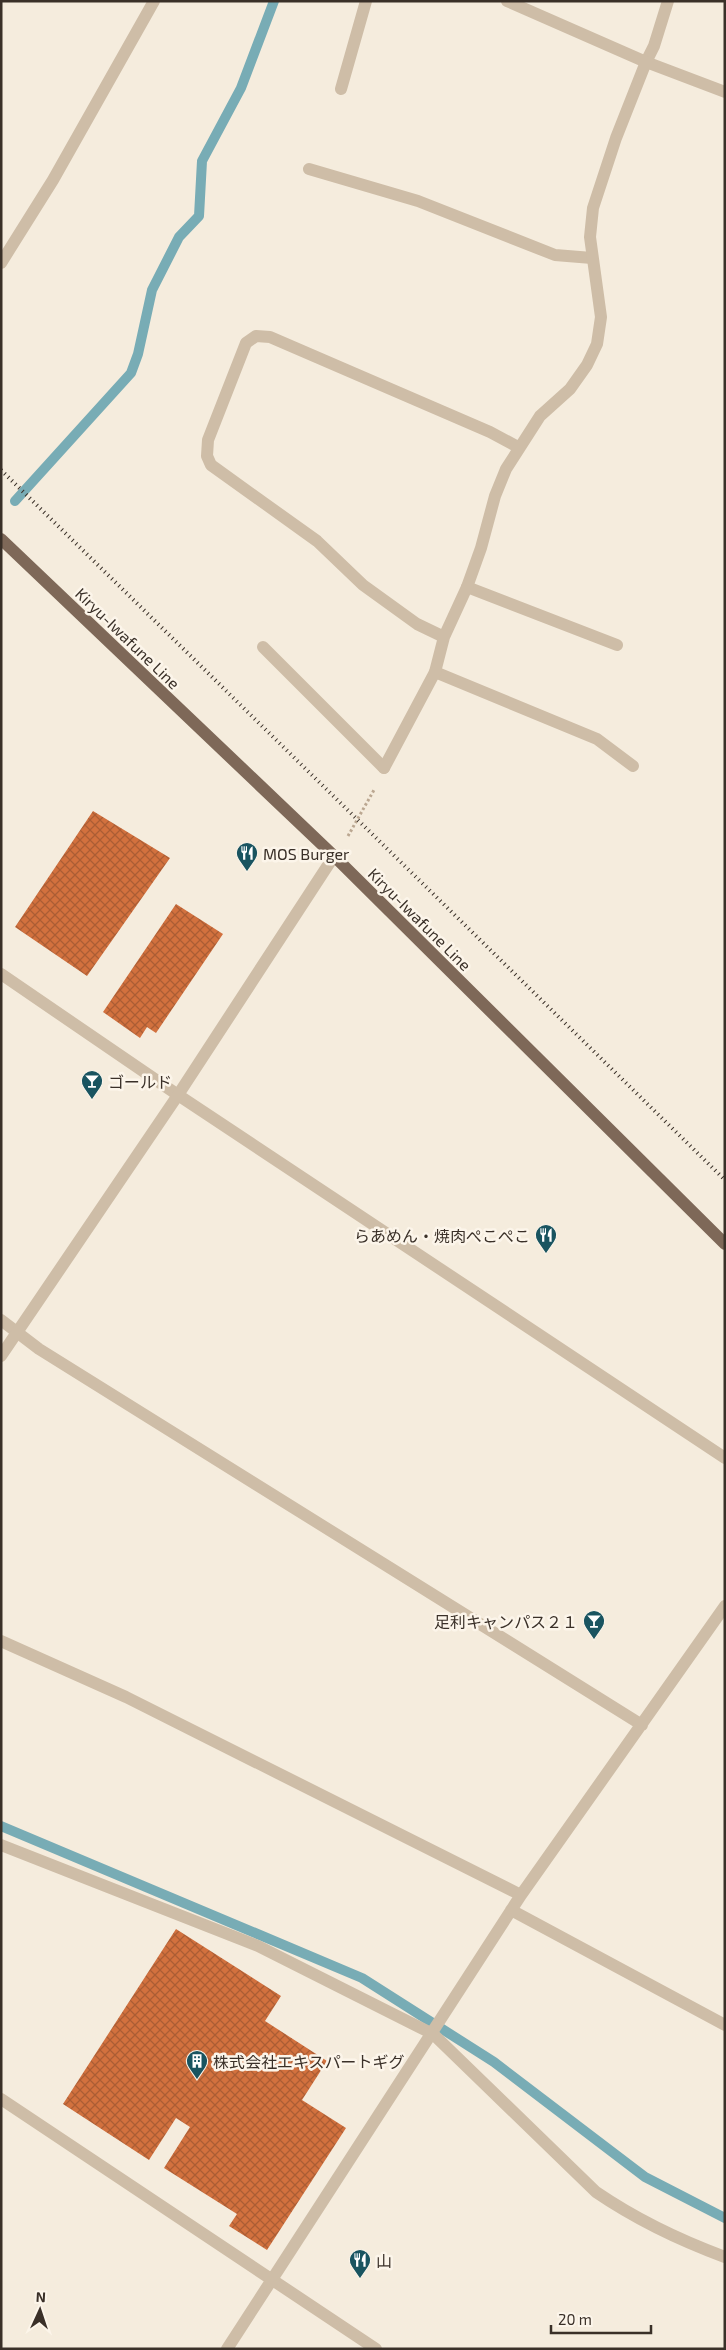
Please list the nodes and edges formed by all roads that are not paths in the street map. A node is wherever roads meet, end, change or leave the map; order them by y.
1 (154, 1) edge
2 (366, 1) edge
3 (507, 1) edge
4 (668, 1) edge
5 (646, 62) junction
6 (341, 89) dead end
7 (725, 92) edge
8 (309, 169) dead end
9 (3, 255) edge
10 (592, 258) junction
11 (518, 447) junction
12 (1, 539) edge
13 (467, 587) junction
14 (444, 637) junction
15 (617, 645) dead end
16 (262, 647) dead end
17 (435, 672) junction
18 (633, 766) dead end
19 (334, 856) junction
20 (1, 974) edge
21 (178, 1095) junction
22 (725, 1244) edge
23 (1, 1320) edge
24 (17, 1333) junction
25 (1, 1356) edge
26 (725, 1458) edge
27 (725, 1606) edge
28 (1, 1641) edge
29 (642, 1725) junction
30 (1, 1845) edge
31 (521, 1895) junction
32 (511, 1910) junction
33 (725, 2025) edge
34 (433, 2034) junction
35 (1, 2100) edge
36 (725, 2257) edge
37 (272, 2280) junction
38 (227, 2349) edge
39 (376, 2349) edge

1 - 9 street
2 - 6 street
3 - 5 street
4 - 5 street
5 - 7 street
5 - 10 street
8 - 10 street
10 - 11 street
11 - 13 street
11 - 14 street
12 - 19 main road, Kiryu-Iwafune Line
13 - 14 street
13 - 15 street
14 - 17 street
16 - 17 street
17 - 18 street
19 - 21 street
19 - 22 main road, Kiryu-Iwafune Line
20 - 21 street
21 - 24 street
21 - 26 street
23 - 24 street
24 - 25 street
24 - 29 street
27 - 29 street
28 - 31 street
29 - 31 street
30 - 34 street
31 - 32 street
32 - 33 street
32 - 34 street
34 - 36 street
34 - 37 street
35 - 37 street
37 - 38 street
37 - 39 street

